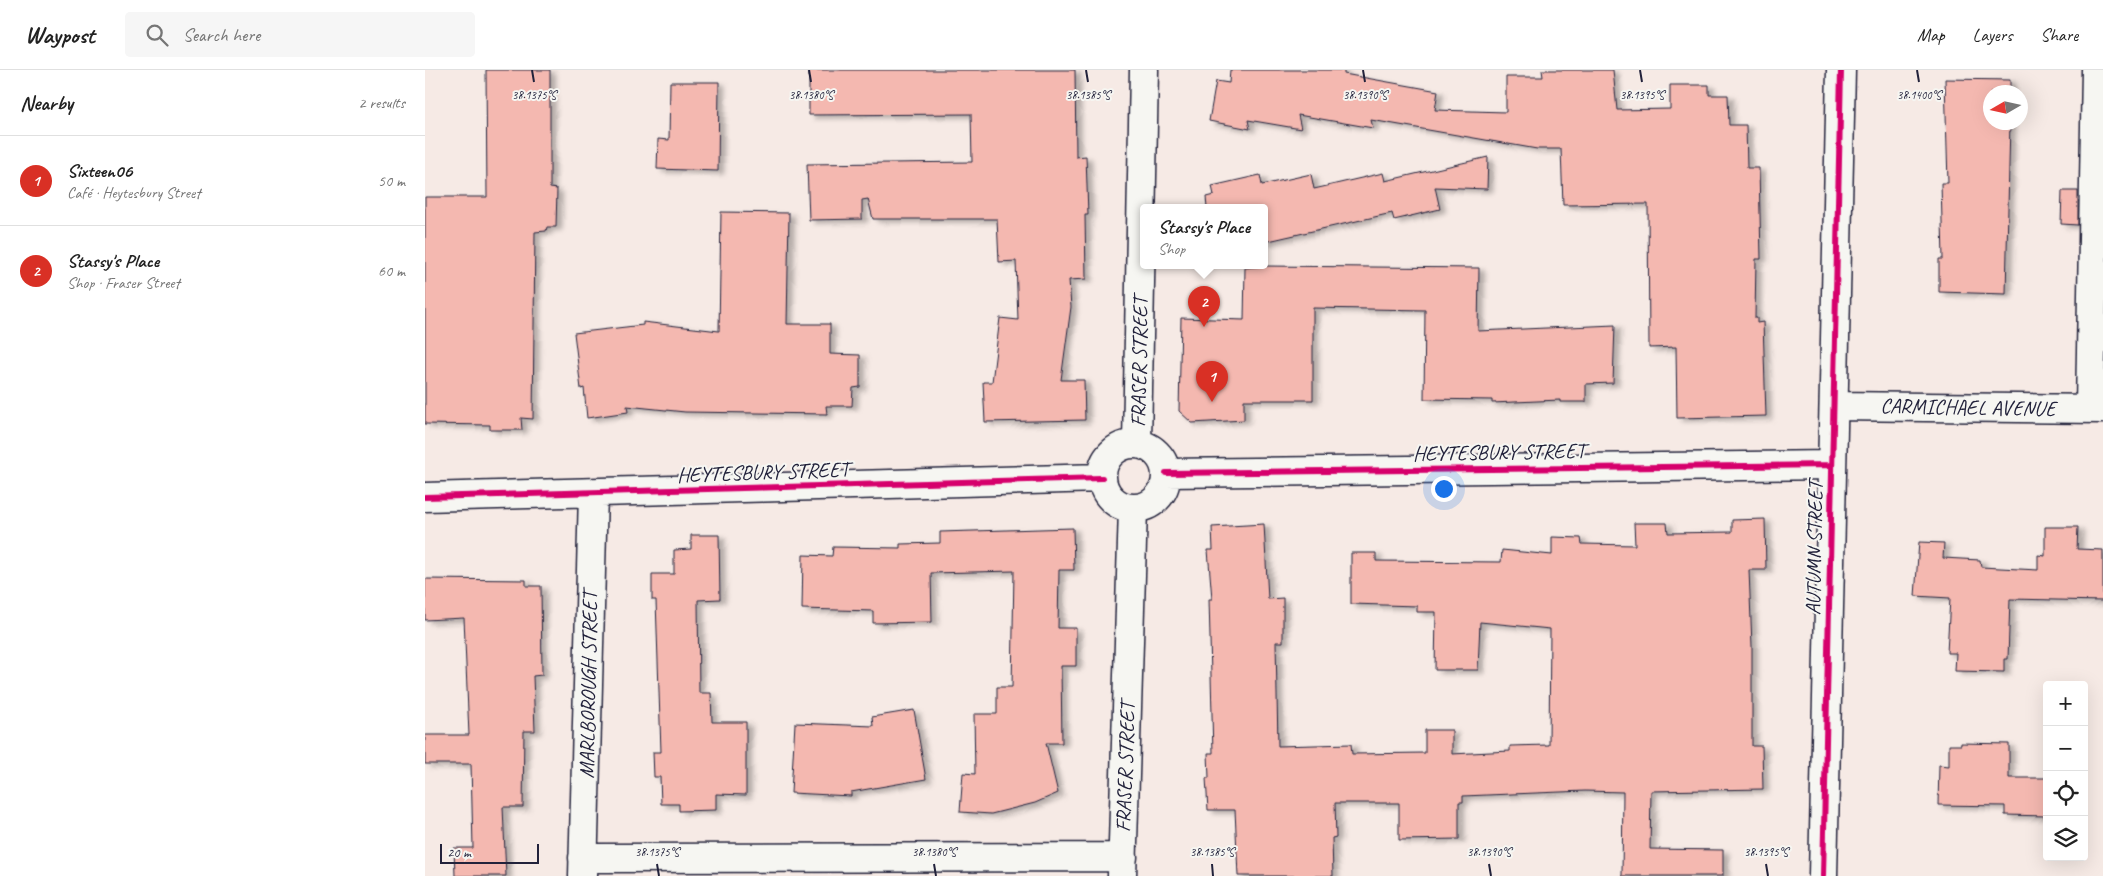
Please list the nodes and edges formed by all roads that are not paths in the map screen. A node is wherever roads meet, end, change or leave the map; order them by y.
1 (1144, 70) edge
2 (1841, 70) edge
3 (2096, 70) edge
4 (1141, 204) edge
5 (1140, 269) edge
6 (1833, 406) junction
7 (2097, 409) edge
8 (1137, 444) junction
9 (1832, 466) junction
10 (1166, 473) junction
11 (1102, 478) junction
12 (593, 493) junction
13 (425, 497) edge
14 (1133, 508) junction
15 (1123, 866) edge
16 (583, 867) edge
17 (1823, 876) edge

1 - 4 street, FRASER STREET
2 - 6 street, AUTUMN STREET
3 - 7 street
5 - 8 street, FRASER STREET
6 - 7 street, CARMICHAEL AVENUE
6 - 9 street, AUTUMN STREET
8 - 10 street
8 - 11 street
9 - 10 street, HEYTESBURY STREET
9 - 17 street, AUTUMN STREET
10 - 14 street
11 - 12 street, HEYTESBURY STREET
11 - 14 street
12 - 13 street, HEYTESBURY STREET
12 - 16 street, MARLBOROUGH STREET
14 - 15 street, FRASER STREET
15 - 16 street

